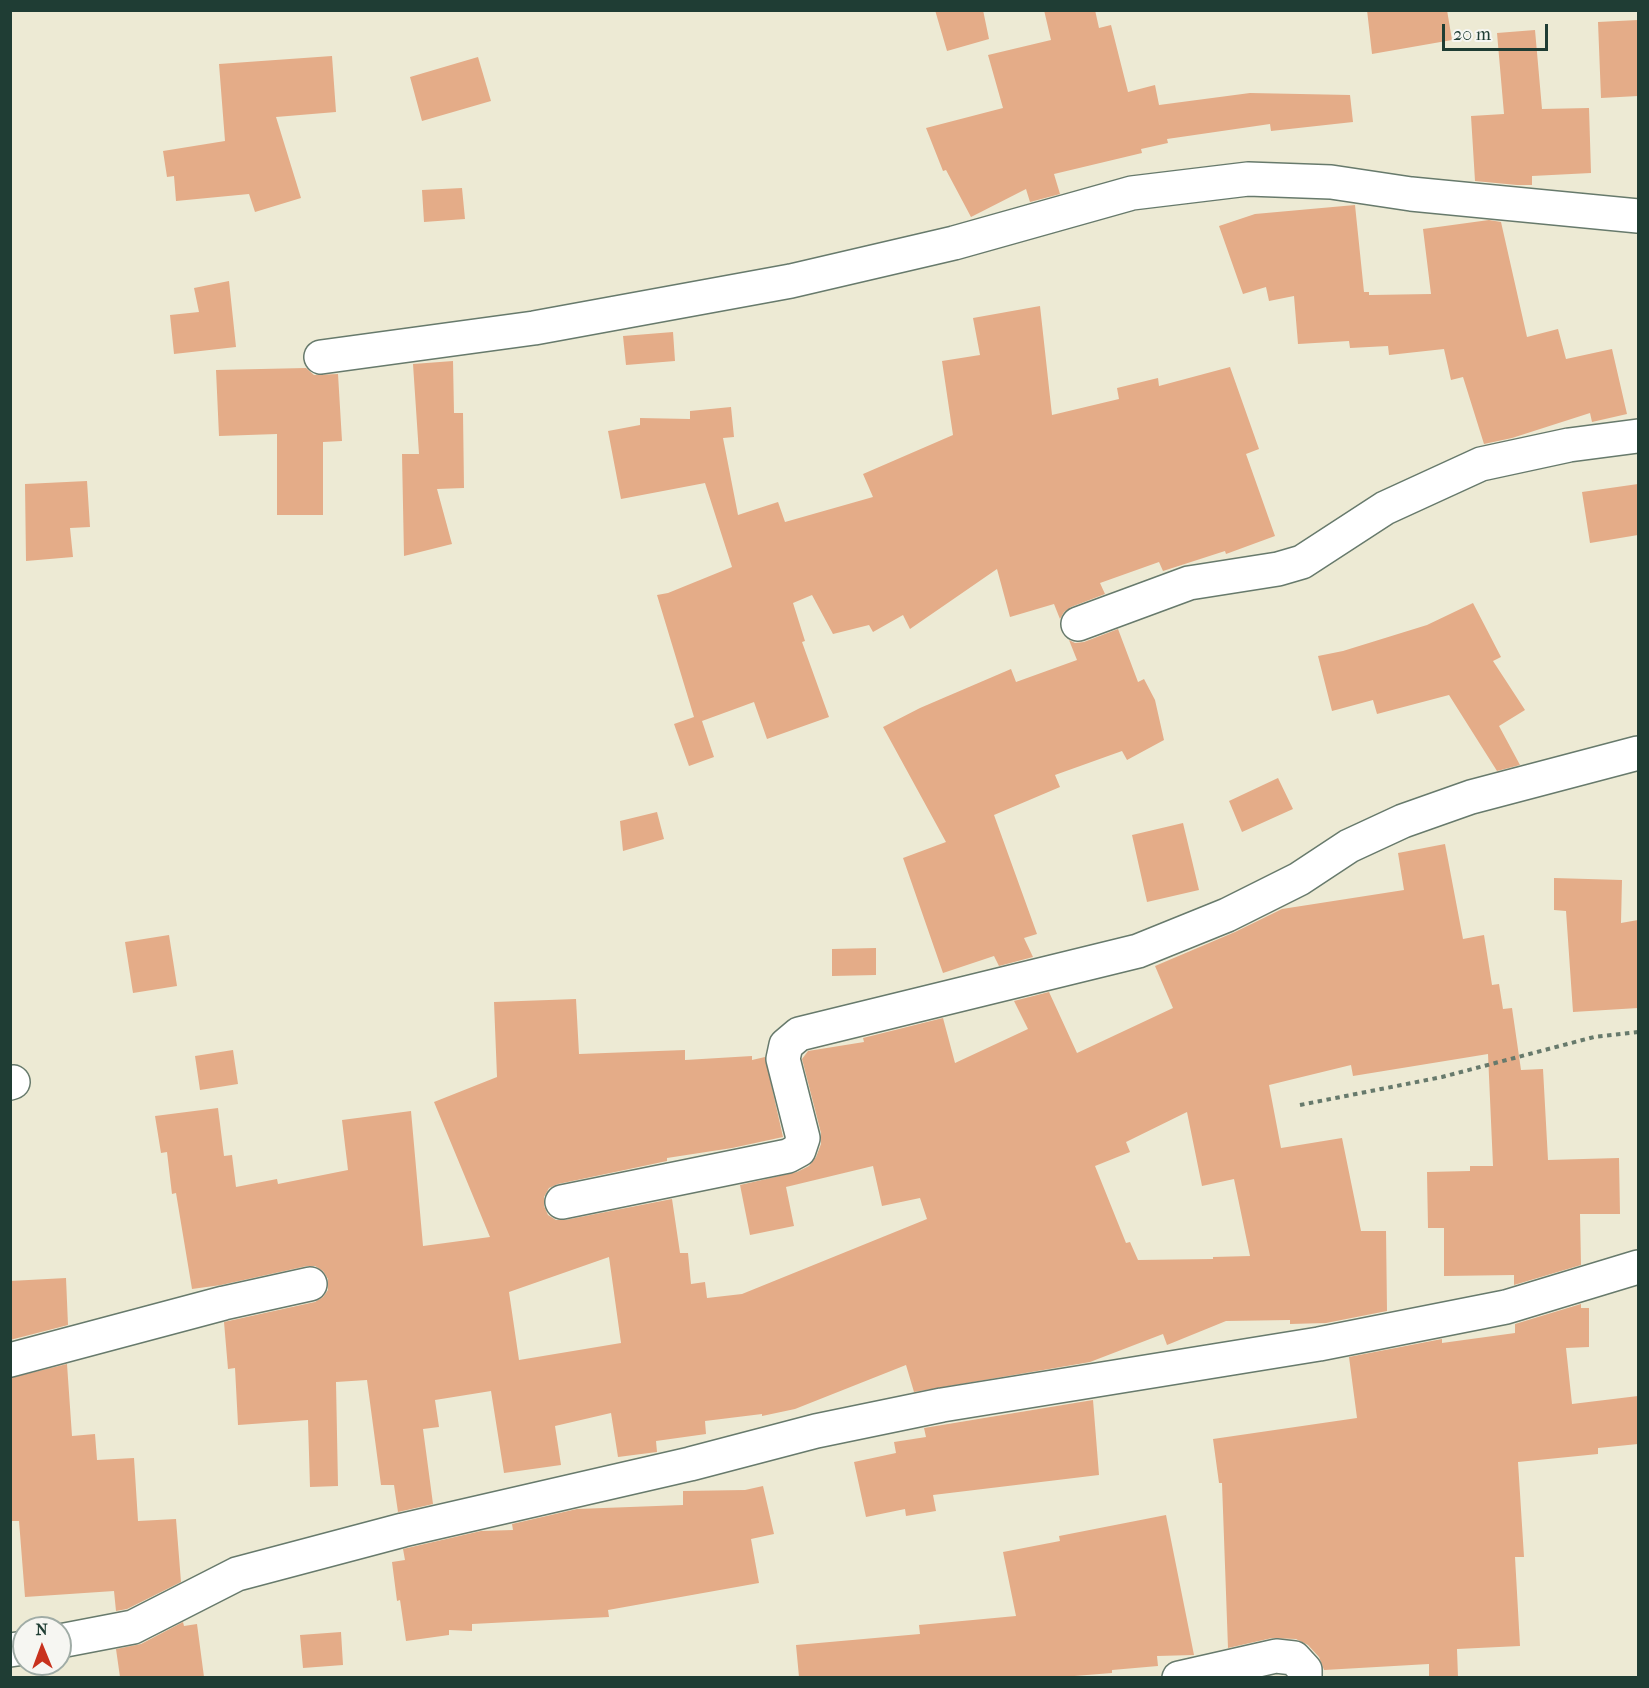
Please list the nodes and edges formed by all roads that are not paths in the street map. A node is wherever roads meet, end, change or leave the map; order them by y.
1 (1638, 216) edge
2 (321, 357) dead end
3 (1638, 436) edge
4 (1078, 624) dead end
5 (1638, 753) edge
6 (562, 1202) dead end
7 (1638, 1268) edge
8 (310, 1284) dead end
9 (10, 1360) edge
10 (72, 1639) edge
11 (1179, 1677) edge
12 (1305, 1677) edge

1 - 2 street
3 - 4 street
5 - 6 street
7 - 10 street
8 - 9 street
11 - 12 street

